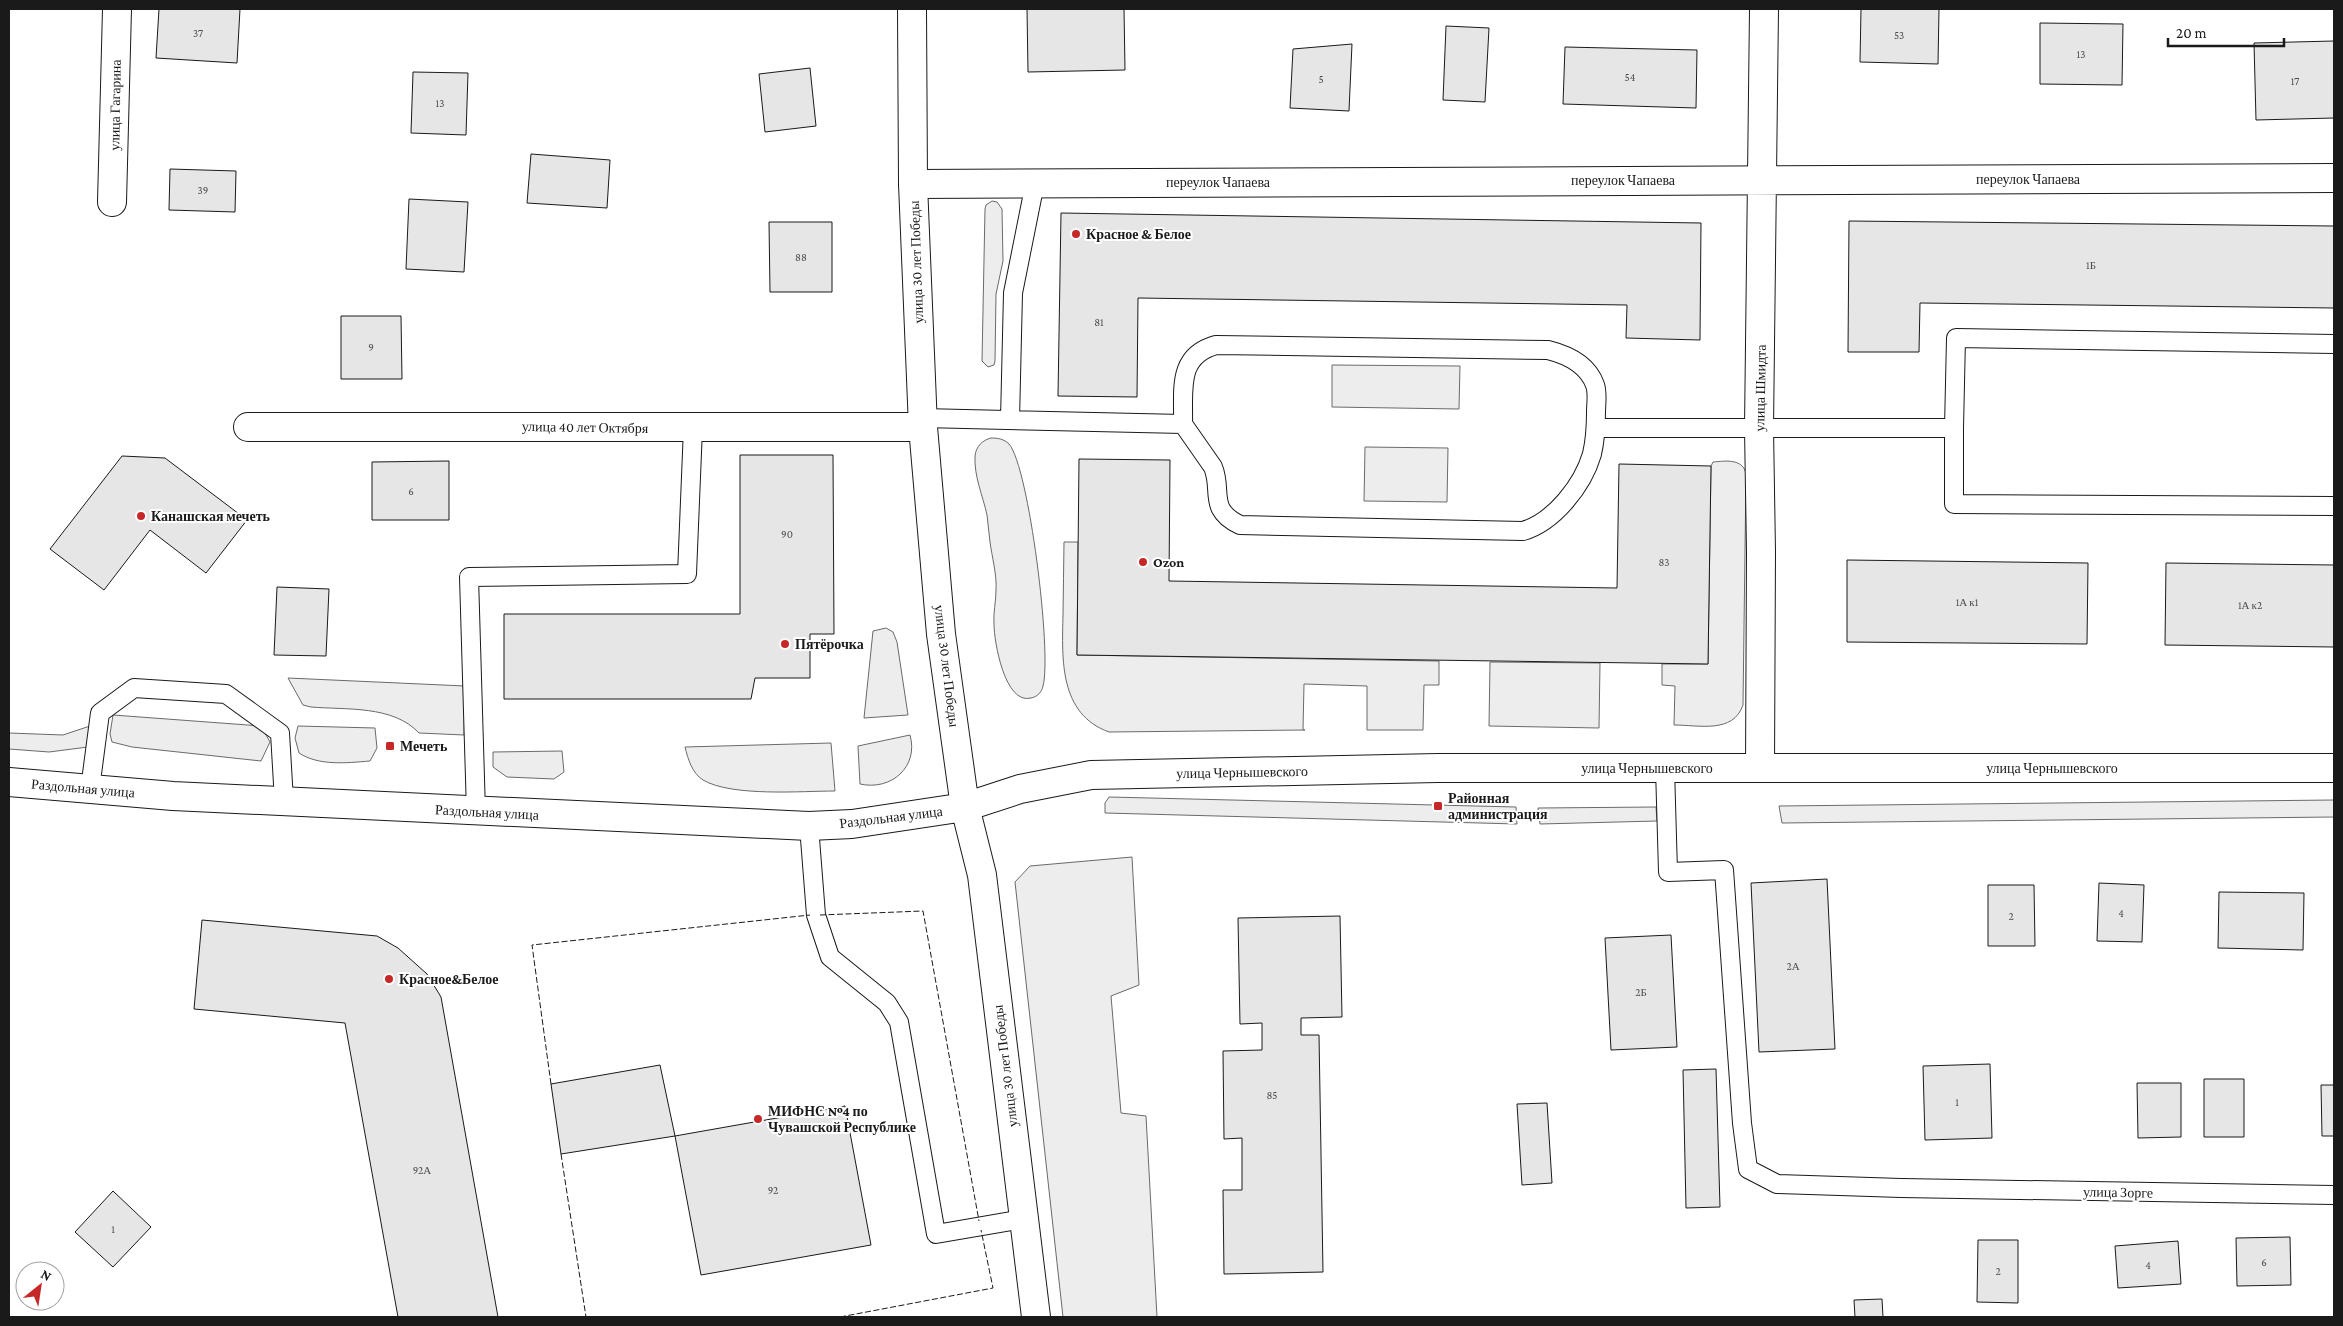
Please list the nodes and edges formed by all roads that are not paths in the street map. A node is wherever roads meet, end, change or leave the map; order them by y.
1 (117, 9) edge
2 (912, 9) edge
3 (1764, 9) edge
4 (2334, 178) edge
5 (1763, 180) junction
6 (1035, 183) junction
7 (913, 184) junction
8 (112, 202) dead end
9 (2334, 344) edge
10 (1010, 420) junction
11 (922, 423) junction
12 (1183, 424) junction
13 (248, 427) dead end
14 (693, 428) junction
15 (1596, 428) junction
16 (1759, 428) junction
17 (1954, 428) junction
18 (2334, 506) edge
19 (1664, 768) junction
20 (1760, 768) junction
21 (2334, 768) edge
22 (9, 782) edge
23 (90, 789) junction
24 (284, 801) junction
25 (965, 807) junction
26 (476, 812) junction
27 (809, 826) junction
28 (2334, 1195) edge
29 (1022, 1219) junction
30 (1036, 1317) edge

1 - 8 street, улица Гагарина
2 - 7 street, улица 30 лет Победы
3 - 5 street, улица Шмидта
4 - 5 street, переулок Чапаева
5 - 6 street, переулок Чапаева
5 - 16 street, улица Шмидта
6 - 7 street, переулок Чапаева
6 - 10 lane
7 - 11 street, улица 30 лет Победы
9 - 17 lane
10 - 11 lane
10 - 12 lane
11 - 14 street, улица 40 лет Октября
11 - 25 street, улица 30 лет Победы
12 - 15 lane
12 - 15 lane
13 - 14 street, улица 40 лет Октября
14 - 26 lane
15 - 16 lane
16 - 17 lane
16 - 20 street, улица Шмидта
17 - 18 lane
19 - 20 street, улица Чернышевского
19 - 25 street, улица Чернышевского
19 - 28 lane, улица Зорге
20 - 21 street, улица Чернышевского
22 - 23 street, Раздольная улица
23 - 24 street, Раздольная улица
23 - 24 lane
24 - 26 street, Раздольная улица
25 - 27 street, Раздольная улица
25 - 29 street, улица 30 лет Победы
26 - 27 street, Раздольная улица
27 - 29 lane
29 - 30 street, улица 30 лет Победы

